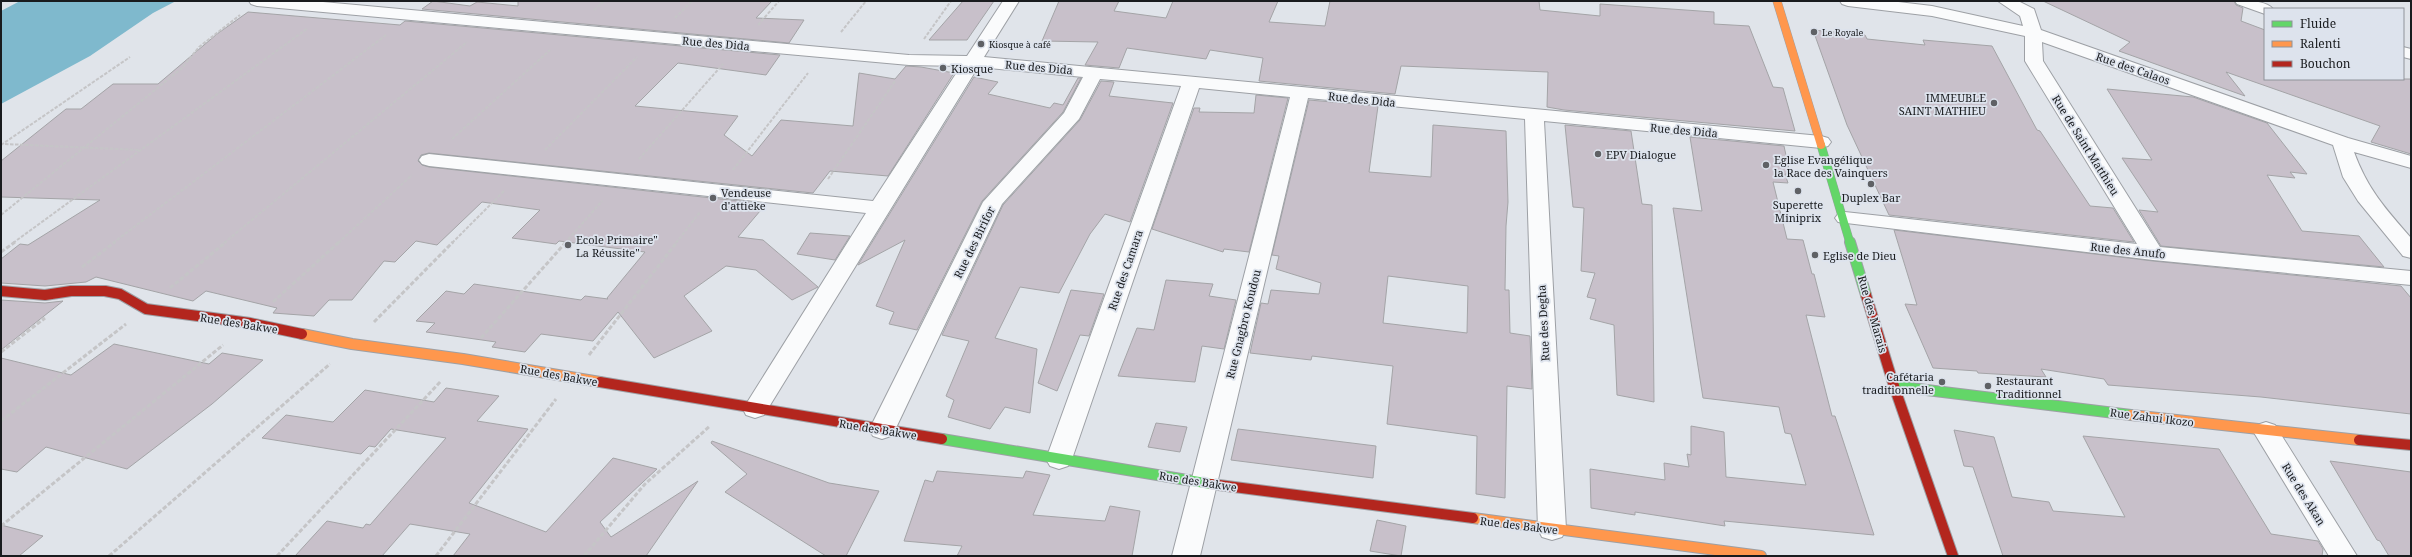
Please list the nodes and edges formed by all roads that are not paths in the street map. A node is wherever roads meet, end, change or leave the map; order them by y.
1 (257, 1) edge
2 (1011, 1) edge
3 (1777, 1) edge
4 (1848, 1) edge
5 (2006, 1) edge
6 (2243, 1) edge
7 (2264, 9) edge
8 (2033, 33) junction
9 (973, 61) junction
10 (1094, 72) junction
11 (1192, 82) junction
12 (1300, 93) junction
13 (1534, 116) junction
14 (1821, 142) junction
15 (2341, 142) junction
16 (429, 160) dead end
17 (2411, 162) edge
18 (879, 208) junction
19 (1845, 218) junction
20 (2411, 251) edge
21 (2153, 253) junction
22 (2411, 278) edge
23 (1, 291) edge
24 (1894, 386) junction
25 (754, 409) junction
26 (882, 430) junction
27 (2266, 431) junction
28 (2411, 446) edge
29 (1059, 459) junction
30 (1204, 483) junction
31 (1552, 529) junction
32 (1186, 556) edge
33 (1761, 556) edge
34 (1953, 556) edge
35 (2343, 556) edge

1 - 9 street, Rue des Dida
2 - 9 street
3 - 14 street, Rue des Marais
4 - 8 street, Rue des Calaos
5 - 8 street, Rue de Saint Matthieu
6 - 7 street
8 - 15 street, Rue des Calaos
8 - 21 street, Rue de Saint Matthieu
9 - 10 street, Rue des Dida
9 - 18 street
10 - 11 street, Rue des Dida
10 - 26 street, Rue des Birifor
11 - 12 street, Rue des Dida
11 - 29 street, Rue des Camara
12 - 13 street, Rue des Dida
12 - 30 street, Rue Gnagbro Koudou
13 - 14 street, Rue des Dida
13 - 31 street, Rue des Degha
14 - 19 street, Rue des Marais
15 - 17 street, Rue des Calaos
15 - 20 street
16 - 18 street
18 - 25 street
19 - 21 street, Rue des Anufo
19 - 24 street, Rue des Marais
21 - 22 street, Rue des Anufo
23 - 25 street, Rue des Bakwe
24 - 27 street, Rue Zahui Ikozo
24 - 34 street, Rue des Marais
25 - 26 street, Rue des Bakwe
26 - 29 street, Rue des Bakwe
27 - 28 street, Rue Zahui Ikozo
27 - 35 street, Rue des Akan
29 - 30 street, Rue des Bakwe
30 - 31 street, Rue des Bakwe
30 - 32 street, Rue Gnagbro Koudou
31 - 33 street, Rue des Bakwe

